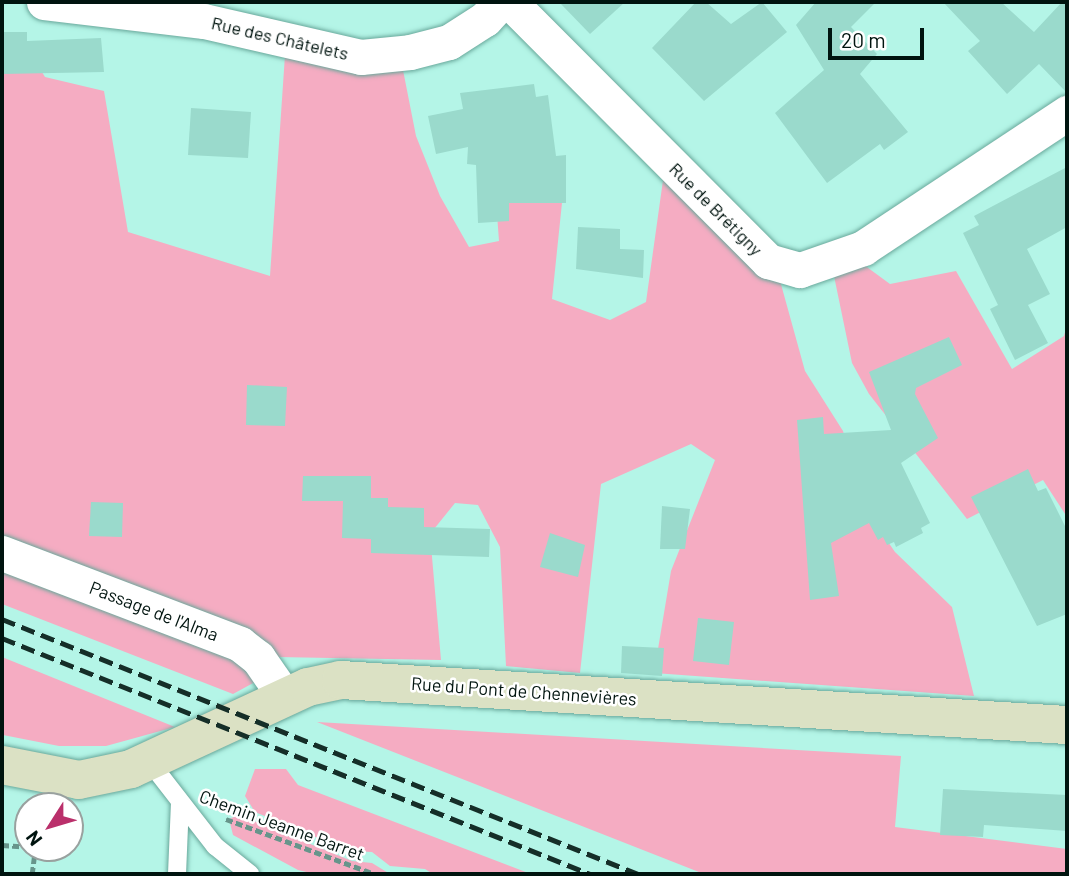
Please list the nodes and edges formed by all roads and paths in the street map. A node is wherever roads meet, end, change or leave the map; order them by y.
1 (44, 2) edge
2 (501, 2) edge
3 (510, 2) edge
4 (158, 9) edge
5 (1067, 113) edge
6 (2, 553) edge
7 (285, 697) junction
8 (1067, 725) edge
9 (149, 761) junction
10 (2, 765) edge
11 (180, 802) junction
12 (177, 874) edge
13 (250, 874) edge
14 (375, 874) edge

1 - 4 street, Rue des Châtelets
2 - 4 street, Rue des Châtelets
3 - 5 street, Rue de Brétigny
6 - 7 street, Passage de l'Alma
7 - 8 main road, Rue du Pont de Chennevières
7 - 9 main road, Rue du Pont de Chennevières
9 - 10 main road, Rue du Pont de Chennevières
9 - 11 lane
11 - 12 lane
11 - 13 lane
11 - 14 path, Chemin Jeanne Barret

